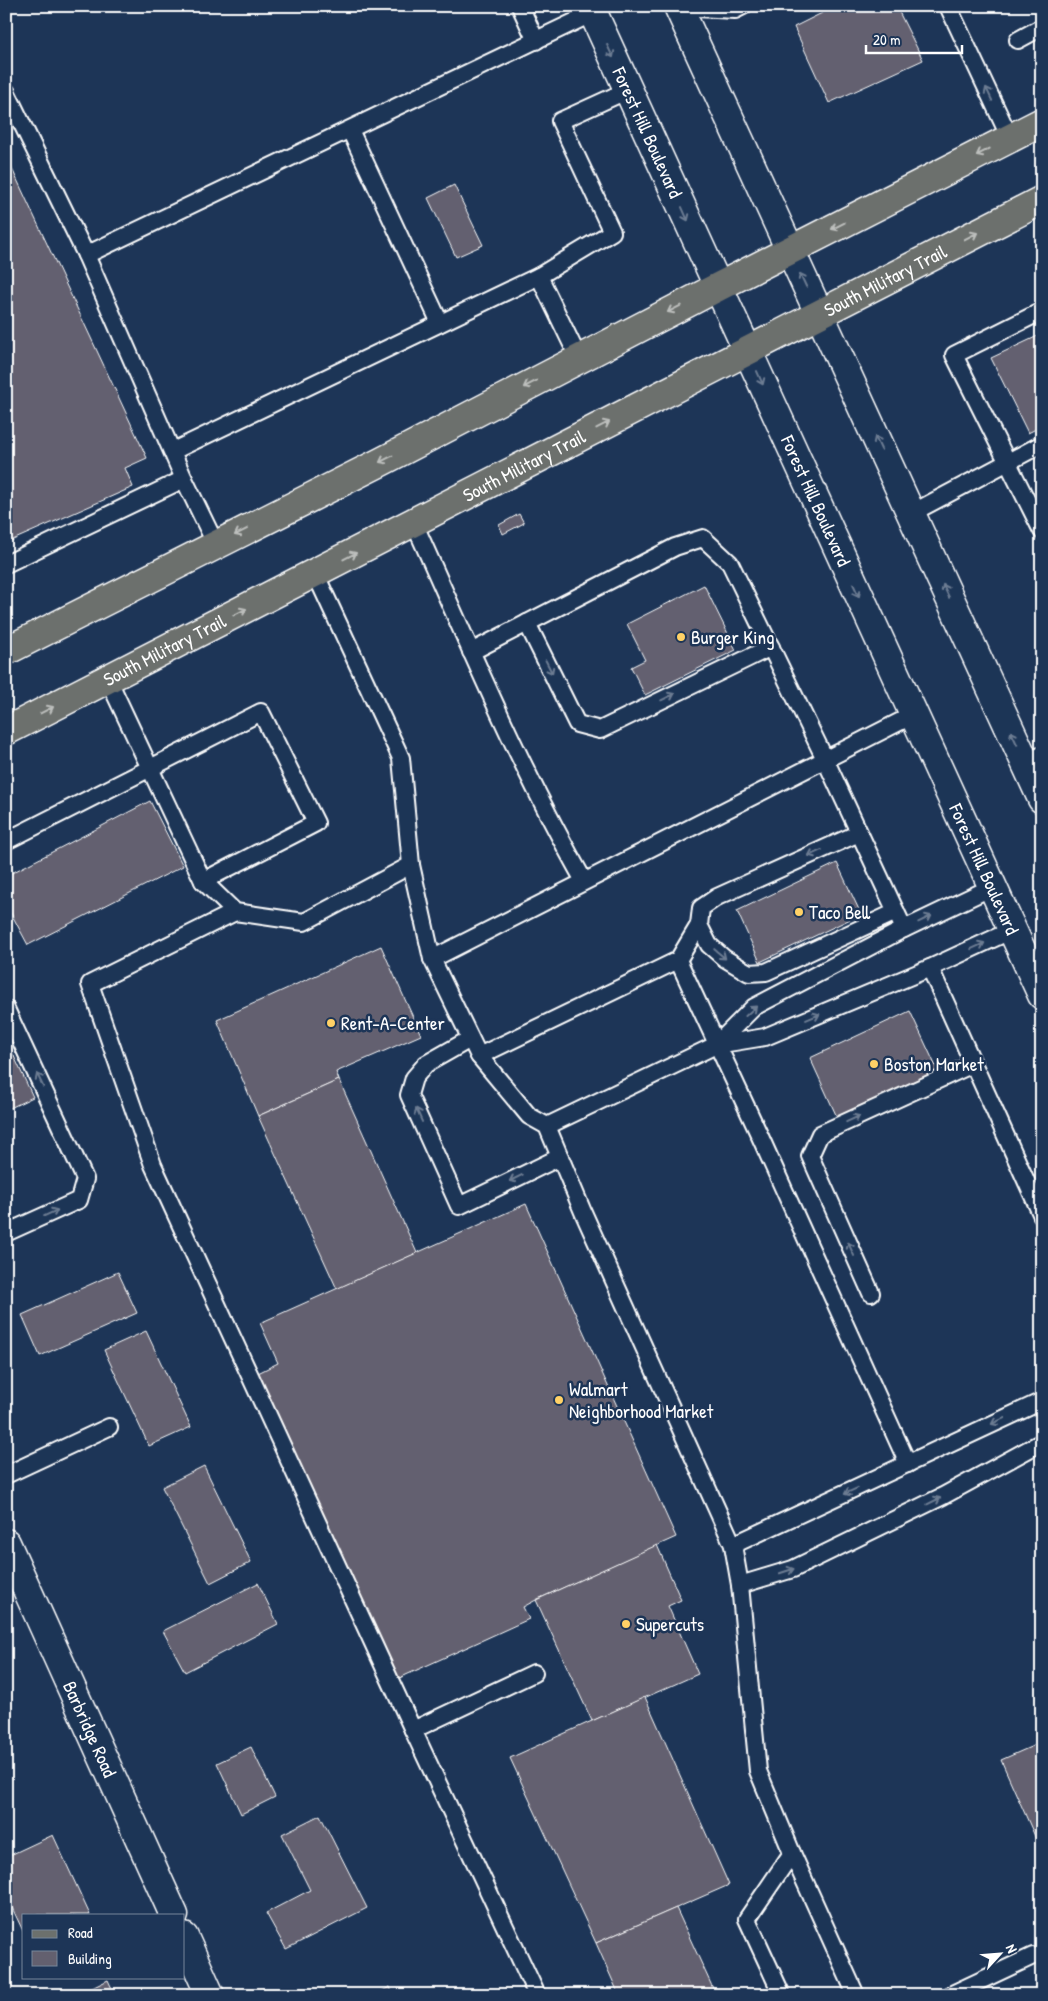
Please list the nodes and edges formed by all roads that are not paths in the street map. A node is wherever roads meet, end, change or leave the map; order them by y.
1 (520, 6) edge
2 (743, 6) edge
3 (948, 6) edge
4 (678, 7) edge
5 (592, 10) edge
6 (1042, 28) edge
7 (1018, 40) dead end
8 (536, 41) junction
9 (628, 90) junction
10 (6, 91) edge
11 (1042, 122) edge
12 (350, 130) junction
13 (1010, 138) junction
14 (1042, 200) edge
15 (789, 250) junction
16 (86, 255) junction
17 (539, 276) junction
18 (718, 287) junction
19 (1042, 311) edge
20 (818, 313) junction
21 (440, 323) junction
22 (747, 350) junction
23 (579, 359) junction
24 (1042, 444) edge
25 (173, 451) junction
26 (1007, 463) junction
27 (184, 479) junction
28 (910, 514) junction
29 (414, 523) junction
30 (1042, 532) edge
31 (216, 545) junction
32 (6, 564) edge
33 (315, 573) junction
34 (527, 623) junction
35 (771, 647) junction
36 (6, 651) edge
37 (471, 652) junction
38 (108, 679) junction
39 (913, 715) junction
40 (6, 731) edge
41 (825, 759) junction
42 (1034, 759) edge
43 (151, 769) junction
44 (1042, 798) edge
45 (859, 833) junction
46 (6, 841) edge
47 (411, 865) junction
48 (203, 881) junction
49 (584, 881) junction
50 (992, 887) junction
51 (235, 912) junction
52 (896, 912) junction
53 (699, 925) junction
54 (904, 929) junction
55 (1012, 930) junction
56 (432, 959) junction
57 (678, 960) junction
58 (930, 968) junction
59 (1042, 995) edge
60 (6, 1009) edge
61 (470, 1039) junction
62 (716, 1045) junction
63 (478, 1056) junction
64 (973, 1064) junction
65 (547, 1126) junction
66 (560, 1157) junction
67 (1042, 1216) edge
68 (6, 1234) edge
69 (871, 1294) dead end
70 (1042, 1400) edge
71 (109, 1427) dead end
72 (1042, 1442) edge
73 (908, 1464) junction
74 (6, 1475) edge
75 (6, 1543) edge
76 (733, 1545) junction
77 (740, 1585) junction
78 (534, 1672) dead end
79 (413, 1730) junction
80 (792, 1853) junction
81 (174, 1914) edge
82 (185, 1939) edge
83 (1033, 1956) dead end
84 (210, 1995) edge
85 (537, 1995) edge
86 (782, 1995) edge
87 (856, 1995) edge
88 (950, 1995) edge

1 - 8 lane
2 - 4 lane
13 -> 3 lane
4 - 15 main road
5 - 8 lane
5 -> 9 main road, Forest Hill Boulevard
6 - 7 lane
8 - 12 lane
9 - 17 lane
9 -> 18 main road, Forest Hill Boulevard
10 - 16 lane
11 - 13 main road
12 - 16 lane
12 - 21 lane
13 -> 15 main road
20 -> 14 main road, South Military Trail
15 - 18 main road
20 -> 15 main road
16 - 25 lane
17 - 21 lane
17 - 23 lane
18 - 22 main road, Forest Hill Boulevard
18 -> 23 main road
19 - 26 lane
20 - 22 main road, South Military Trail
28 -> 20 main road
21 - 25 lane
29 -> 22 main road, South Military Trail
22 -> 39 main road, Forest Hill Boulevard
23 -> 31 main road
24 - 26 lane
25 - 27 lane
26 - 28 lane
26 - 30 lane
27 - 31 lane
27 - 32 lane
42 -> 28 main road
33 -> 29 main road, South Military Trail
29 - 37 lane
31 - 36 main road
38 -> 33 main road, South Military Trail
33 - 47 lane
34 - 35 lane
34 -> 35 lane
34 - 37 lane
35 - 41 lane
37 - 49 lane
40 -> 38 main road, South Military Trail
38 - 43 lane
39 - 41 lane
39 - 50 main road, Forest Hill Boulevard
41 - 45 lane
41 - 49 lane
42 - 44 main road
43 - 46 lane
43 - 48 lane
43 - 48 lane
45 - 52 lane
45 -> 53 lane
47 - 51 lane
47 - 56 lane
48 - 51 lane
49 - 56 lane
54 -> 50 lane
50 - 55 main road, Forest Hill Boulevard
51 - 79 lane
53 -> 52 lane
52 - 54 lane
53 - 57 lane
62 -> 54 lane
58 -> 55 lane
55 - 59 main road, Forest Hill Boulevard
56 - 61 lane
57 - 62 lane
57 - 63 lane
62 -> 58 lane
58 - 64 lane
68 -> 60 lane
61 - 63 lane
66 -> 61 lane
62 - 65 lane
62 - 73 lane
63 - 65 lane
64 - 67 lane
69 -> 64 lane
65 - 66 lane
66 - 76 lane
70 -> 73 lane
71 - 74 lane
77 -> 72 lane
73 -> 76 lane
75 - 81 main road, Barbridge Road
76 - 77 lane
77 - 80 lane
78 - 79 lane
79 - 85 lane
80 - 86 lane
80 - 87 lane
82 - 84 main road
83 - 88 lane

